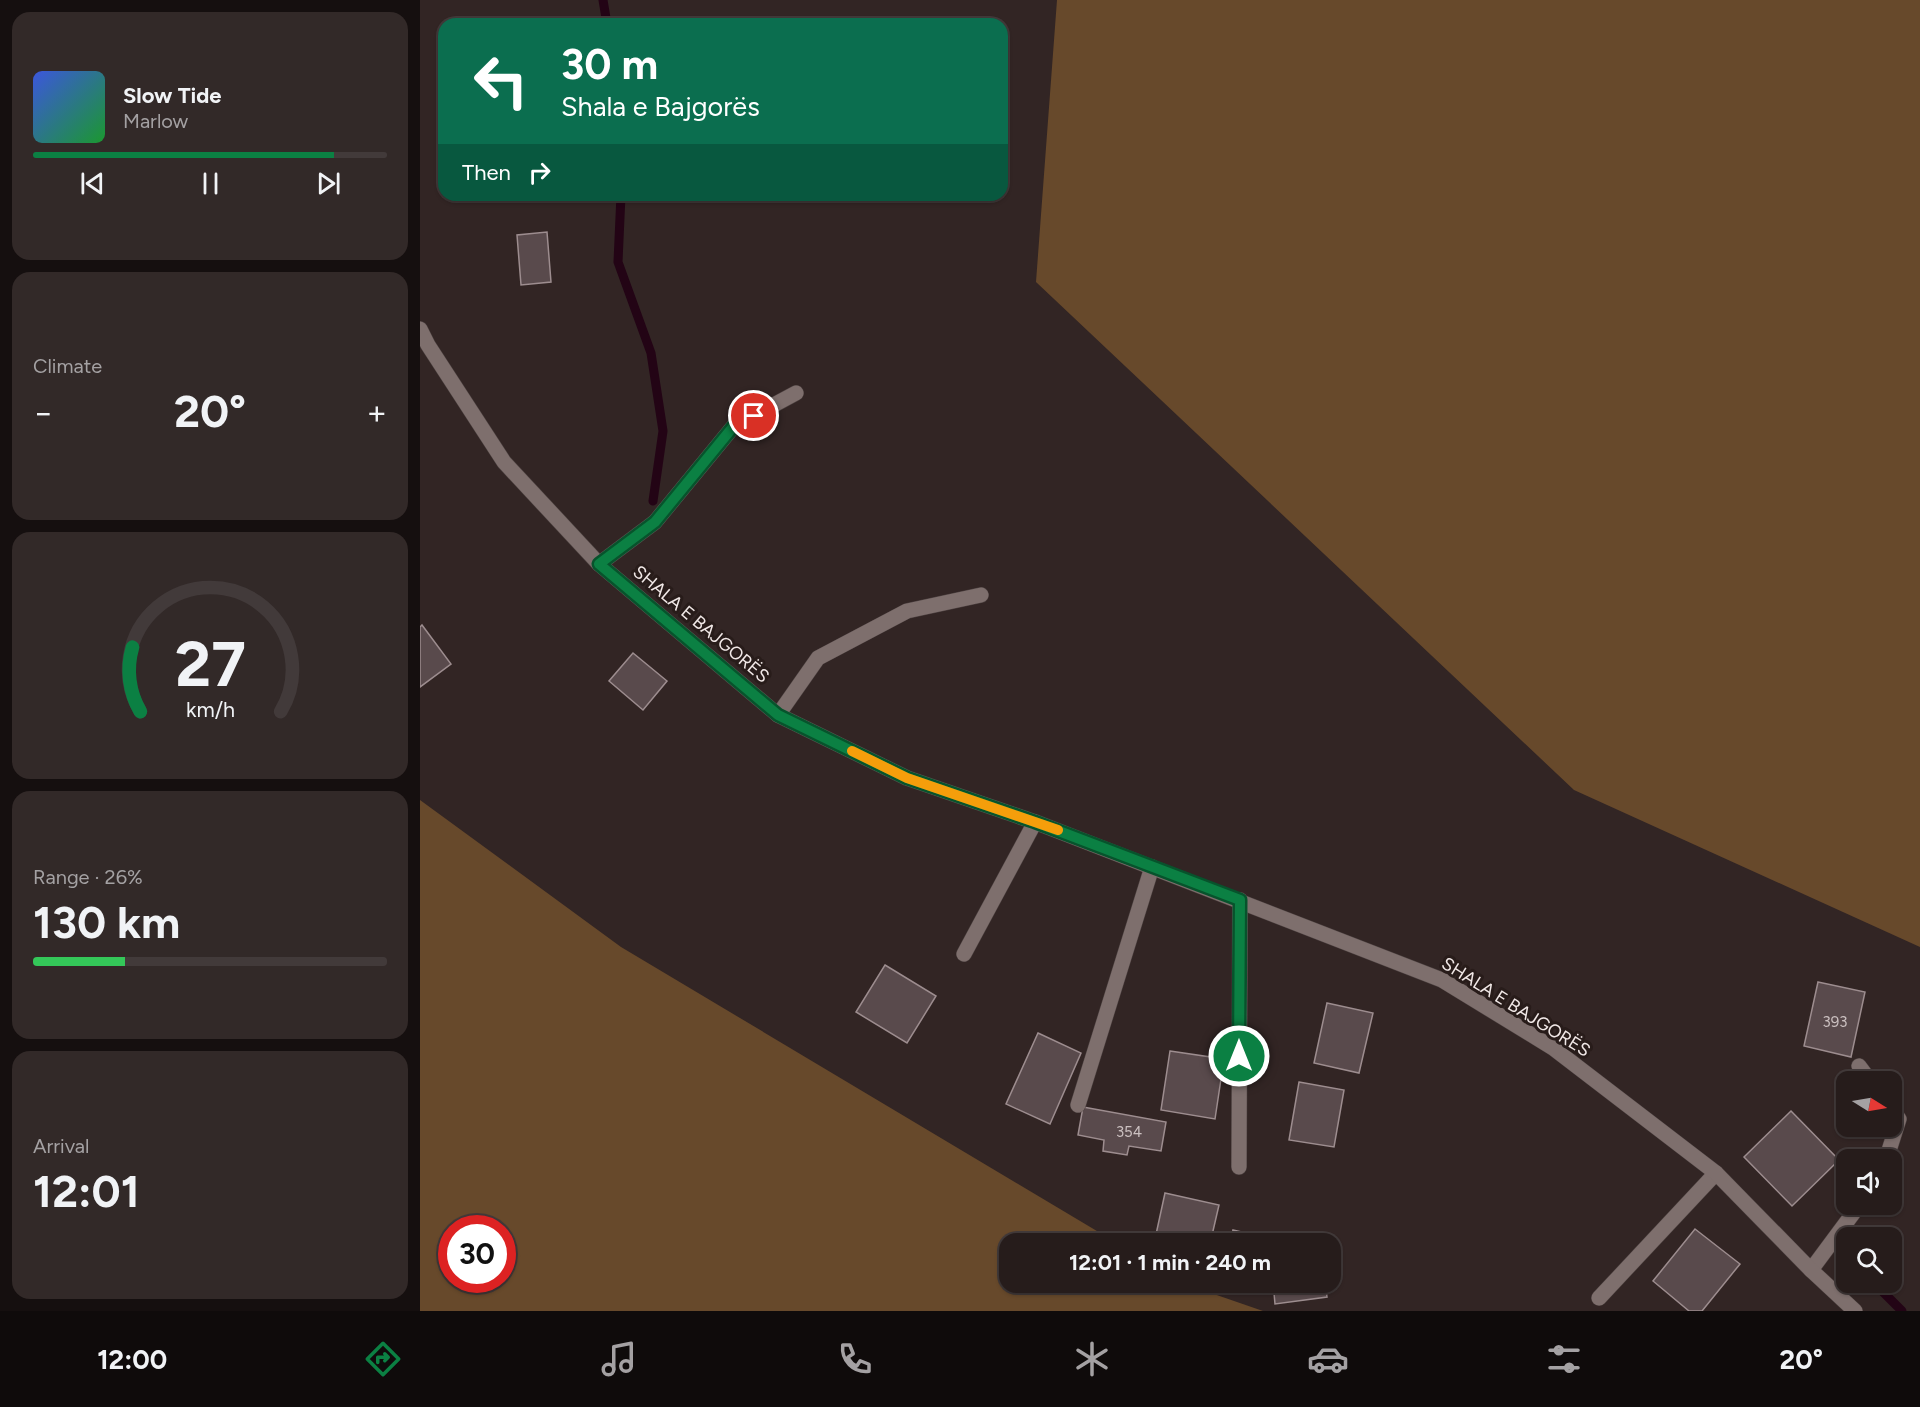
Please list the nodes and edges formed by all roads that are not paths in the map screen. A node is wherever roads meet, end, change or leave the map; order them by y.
1 (420, 329) edge
2 (796, 393) dead end
3 (599, 564) junction
4 (981, 595) dead end
5 (778, 715) junction
6 (1035, 822) junction
7 (1152, 867) junction
8 (1240, 900) junction
9 (964, 954) dead end
10 (1859, 1066) dead end
11 (1863, 1071) edge
12 (1078, 1105) dead end
13 (1239, 1167) dead end
14 (1716, 1173) junction
15 (1852, 1215) edge
16 (1811, 1270) junction
17 (1599, 1298) dead end
18 (1855, 1311) edge

1 - 3 main road, SHALA E BAJGORËS
2 - 3 main road, SHALA E BAJGORËS
3 - 5 main road, SHALA E BAJGORËS
4 - 5 main road
5 - 6 main road, SHALA E BAJGORËS
6 - 7 main road, SHALA E BAJGORËS
6 - 9 main road
7 - 8 main road, SHALA E BAJGORËS
7 - 12 main road
8 - 13 main road
8 - 14 main road, SHALA E BAJGORËS
10 - 11 main road
14 - 16 main road, SHALA E BAJGORËS
14 - 17 main road
15 - 16 main road
16 - 18 main road, SHALA E BAJGORËS

